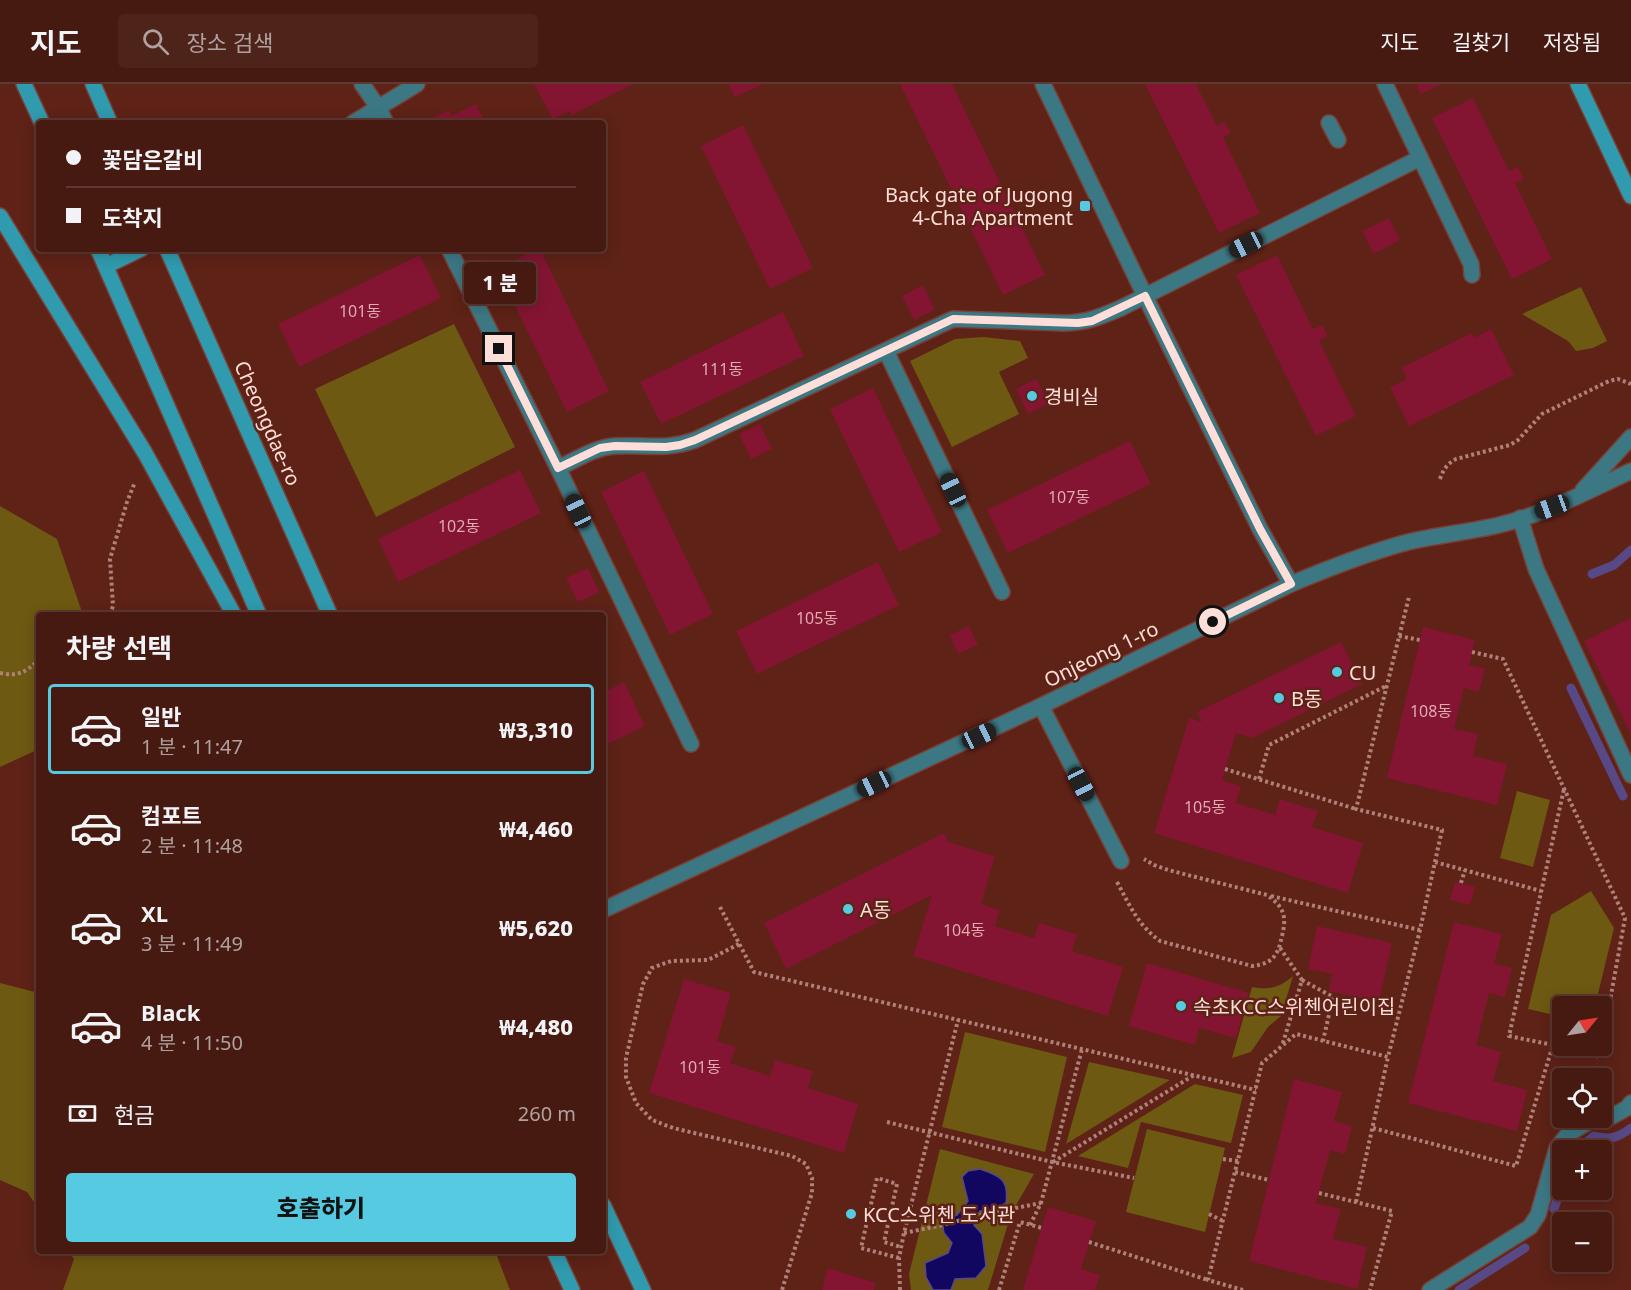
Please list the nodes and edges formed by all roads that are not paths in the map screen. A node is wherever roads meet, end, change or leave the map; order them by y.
1 (24, 84) edge
2 (93, 84) edge
3 (362, 84) edge
4 (417, 84) edge
5 (1043, 84) edge
6 (1385, 84) edge
7 (1578, 84) edge
8 (378, 107) junction
9 (41, 120) edge
10 (110, 120) edge
11 (358, 120) edge
12 (384, 120) edge
13 (1329, 123) dead end
14 (1338, 140) dead end
15 (1420, 158) junction
16 (1631, 196) edge
17 (0, 216) edge
18 (99, 252) edge
19 (135, 252) edge
20 (168, 252) edge
21 (450, 252) edge
22 (106, 266) junction
23 (1472, 275) dead end
24 (1145, 296) junction
25 (886, 351) junction
26 (1631, 436) edge
27 (558, 468) junction
28 (1631, 471) edge
29 (1579, 495) junction
30 (1520, 518) junction
31 (1291, 584) junction
32 (1002, 592) dead end
33 (232, 612) edge
34 (258, 612) edge
35 (329, 612) edge
36 (1041, 706) junction
37 (691, 744) dead end
38 (1631, 775) edge
39 (1121, 861) dead end
40 (606, 909) edge
41 (1631, 1103) edge
42 (606, 1211) edge
43 (555, 1254) edge
44 (572, 1290) edge
45 (643, 1290) edge
46 (1430, 1290) edge

1 - 9 street
2 - 10 street
3 - 8 street
4 - 8 street
5 - 24 street
6 - 15 street
7 - 16 street
8 - 11 street
8 - 12 street
13 - 14 street
15 - 23 street
15 - 24 street
17 - 33 street
18 - 22 street
19 - 22 street
20 - 35 street, Cheongdae-ro
21 - 27 street
22 - 34 street
24 - 25 street
24 - 31 street
25 - 27 street
25 - 32 street
26 - 29 street
27 - 37 street
28 - 29 street, Onjeong 1-ro
29 - 30 street, Onjeong 1-ro
30 - 31 street, Onjeong 1-ro
30 - 38 street
31 - 36 street, Onjeong 1-ro
36 - 39 street
36 - 40 street, Onjeong 1-ro
41 - 46 street
42 - 45 street
43 - 44 street

